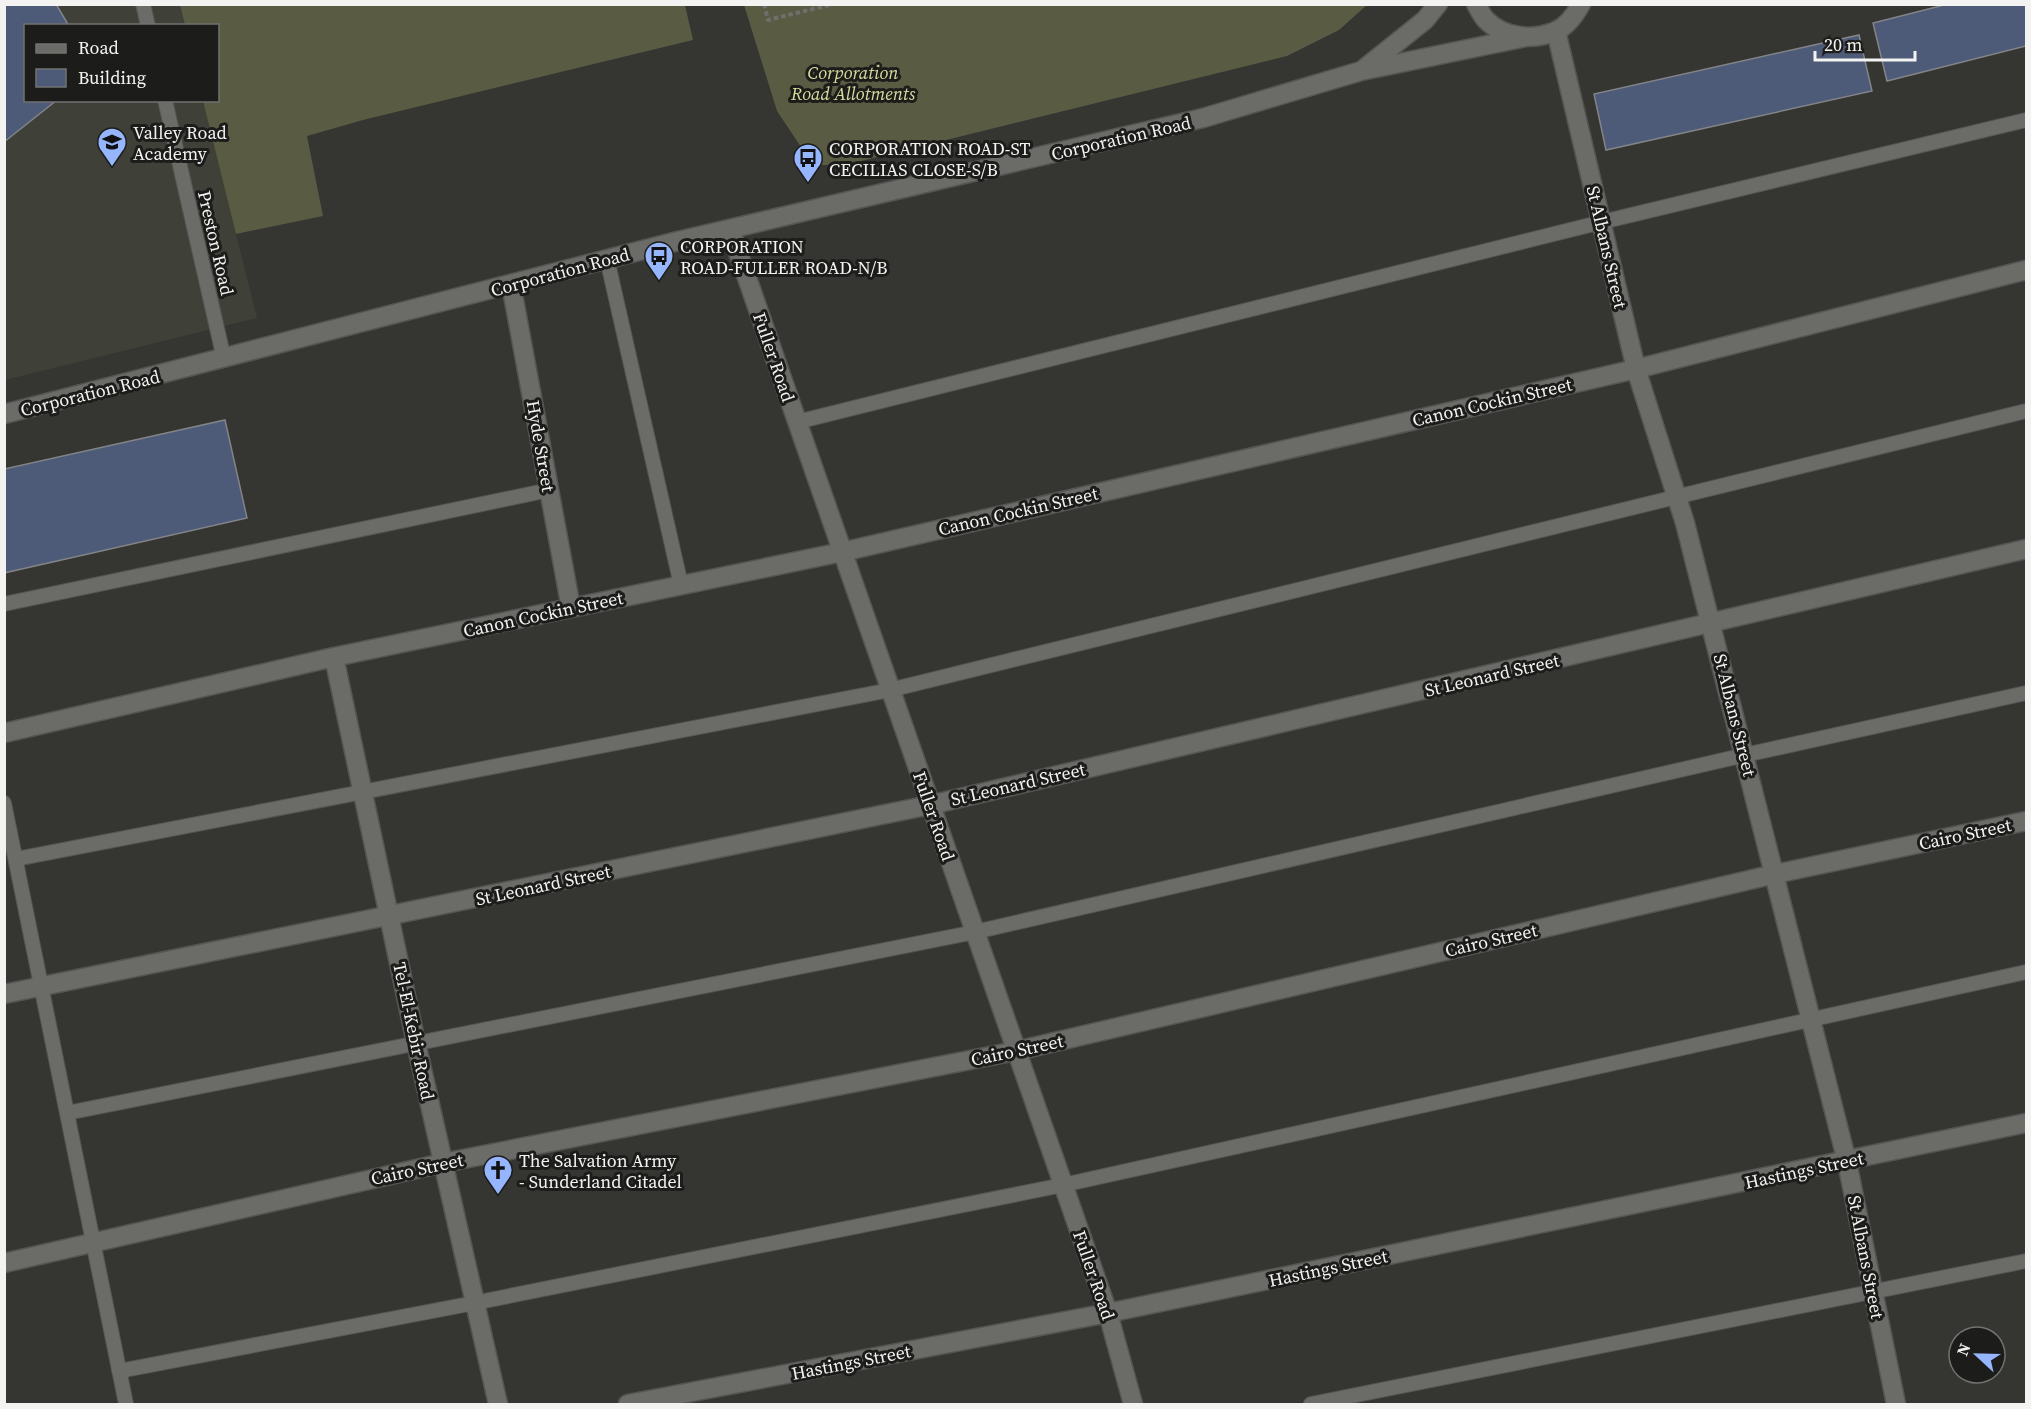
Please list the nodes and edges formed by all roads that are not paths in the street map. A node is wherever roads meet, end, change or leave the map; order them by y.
1 (143, 4) edge
2 (1438, 4) edge
3 (1476, 4) edge
4 (1594, 4) edge
5 (1577, 11) edge
6 (147, 24) edge
7 (1556, 31) junction
8 (1526, 37) junction
9 (1361, 71) junction
10 (165, 102) edge
11 (2026, 120) edge
12 (1602, 222) junction
13 (730, 229) junction
14 (607, 259) junction
15 (2026, 270) edge
16 (511, 284) junction
17 (224, 359) junction
18 (1636, 369) junction
19 (2026, 411) edge
20 (4, 414) edge
21 (797, 422) junction
22 (549, 490) junction
23 (1677, 496) junction
24 (2026, 549) edge
25 (842, 552) junction
26 (681, 585) junction
27 (4, 604) edge
28 (571, 608) junction
29 (1711, 624) junction
30 (334, 657) junction
31 (890, 690) junction
32 (2026, 693) edge
33 (4, 733) edge
34 (1745, 755) junction
35 (363, 793) junction
36 (4, 803) edge
37 (930, 805) junction
38 (2026, 821) edge
39 (16, 859) junction
40 (1775, 874) junction
41 (389, 917) junction
42 (975, 932) junction
43 (2026, 972) edge
44 (42, 987) junction
45 (4, 994) edge
46 (1812, 1020) junction
47 (417, 1043) junction
48 (1016, 1051) junction
49 (67, 1113) junction
50 (2026, 1124) edge
51 (1847, 1162) junction
52 (443, 1163) junction
53 (1063, 1185) junction
54 (94, 1242) junction
55 (2026, 1261) edge
56 (4, 1263) edge
57 (1874, 1293) junction
58 (474, 1303) junction
59 (1108, 1313) junction
60 (119, 1371) junction
61 (126, 1404) edge
62 (498, 1404) edge
63 (628, 1404) edge
64 (1133, 1404) edge
65 (1311, 1404) edge
66 (1896, 1404) edge

1 - 6 lane
2 - 9 street, Corporation Road
3 - 8 street, Corporation Road
4 - 5 street, Corporation Road
5 - 7 street, Corporation Road
7 - 8 street, Corporation Road
7 - 12 street, St Albans Street
8 - 9 street, Corporation Road
9 - 13 street, Corporation Road
10 - 17 lane, Preston Road
11 - 12 lane
12 - 18 street, St Albans Street
12 - 21 lane
13 - 14 street, Corporation Road
13 - 21 street, Fuller Road
14 - 16 street, Corporation Road
14 - 26 lane
15 - 18 street, Canon Cockin Street
16 - 17 street, Corporation Road
16 - 22 street, Hyde Street
17 - 20 street, Corporation Road
18 - 23 street, St Albans Street
18 - 25 street, Canon Cockin Street
19 - 23 lane
21 - 25 street, Fuller Road
22 - 27 lane
22 - 28 street, Hyde Street
23 - 29 street, St Albans Street
23 - 31 lane
24 - 29 street, St Leonard Street
25 - 26 street, Canon Cockin Street
25 - 31 street, Fuller Road
26 - 28 street, Canon Cockin Street
28 - 30 street, Canon Cockin Street
29 - 34 street, St Albans Street
29 - 37 street, St Leonard Street
30 - 33 street, Canon Cockin Street
30 - 35 street, Tel-El-Kebir Road
31 - 35 lane
31 - 37 street, Fuller Road
32 - 34 lane
34 - 40 street, St Albans Street
34 - 42 lane
35 - 39 lane
35 - 41 street, Tel-El-Kebir Road
36 - 39 lane
37 - 41 street, St Leonard Street
37 - 42 street, Fuller Road
38 - 40 street, Cairo Street
39 - 44 lane
40 - 46 street, St Albans Street
40 - 48 street, Cairo Street
41 - 44 street, St Leonard Street
41 - 47 street, Tel-El-Kebir Road
42 - 47 lane
42 - 48 street, Fuller Road
43 - 46 lane
44 - 45 street, St Leonard Street
44 - 49 lane
46 - 51 street, St Albans Street
46 - 53 lane
47 - 49 lane
47 - 52 street, Tel-El-Kebir Road
48 - 52 street, Cairo Street
48 - 53 street, Fuller Road
49 - 54 lane
50 - 51 street, Hastings Street
51 - 57 street, St Albans Street
51 - 59 street, Hastings Street
52 - 54 street, Cairo Street
52 - 58 street, Tel-El-Kebir Road
53 - 58 lane
53 - 59 street, Fuller Road
54 - 56 street, Cairo Street
54 - 60 lane
55 - 57 lane
57 - 65 lane
57 - 66 street, St Albans Street
58 - 60 lane
58 - 62 street, Tel-El-Kebir Road
59 - 63 street, Hastings Street
59 - 64 street, Fuller Road
60 - 61 lane

